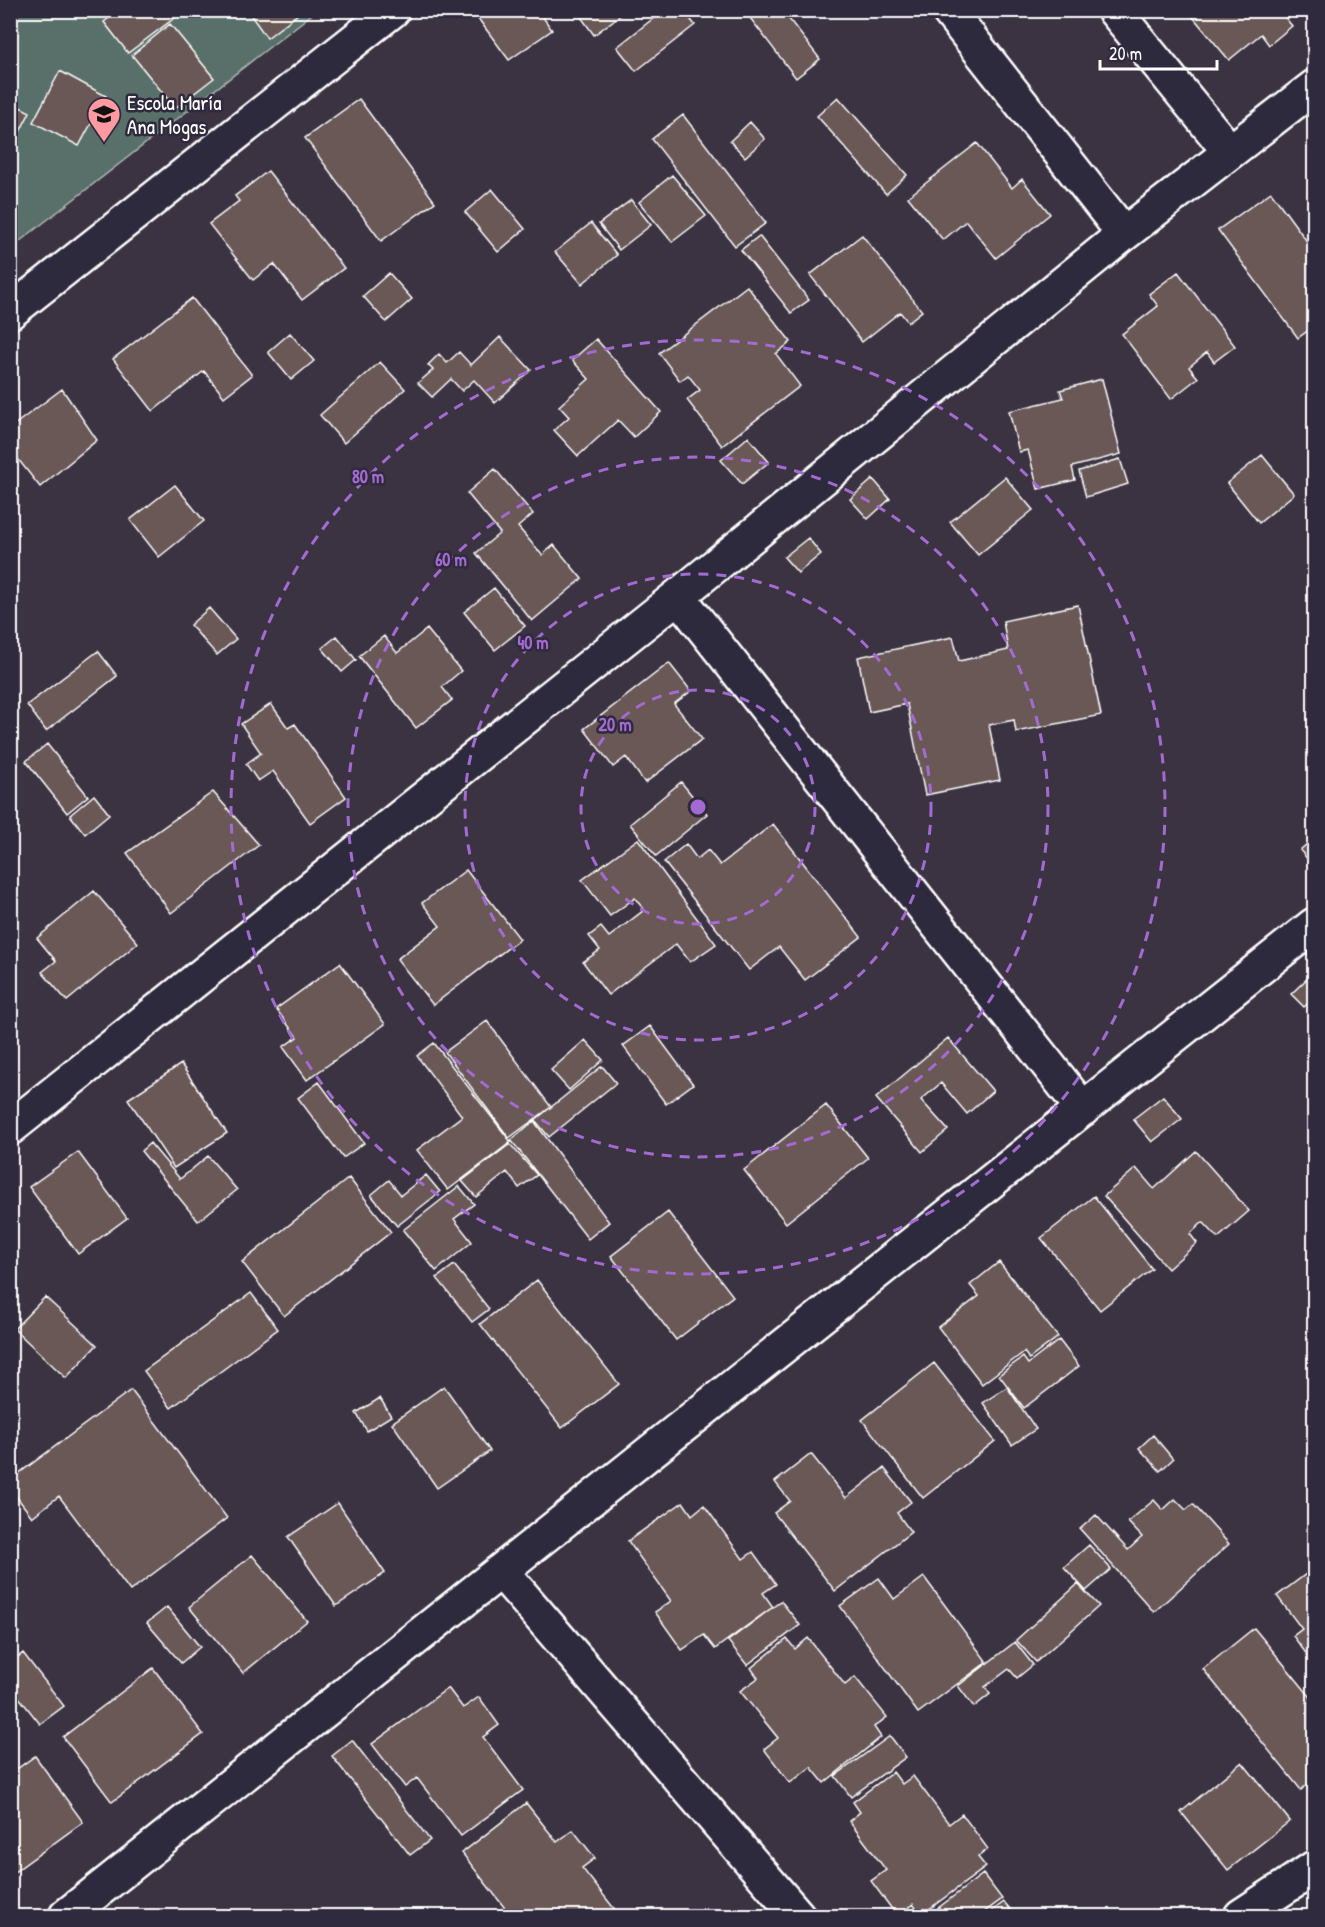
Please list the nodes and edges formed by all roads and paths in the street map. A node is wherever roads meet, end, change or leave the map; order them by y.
1 (393, 10) edge
2 (948, 10) edge
3 (1114, 10) edge
4 (1314, 87) edge
5 (1230, 152) junction
6 (1124, 234) junction
7 (10, 312) edge
8 (678, 596) junction
9 (1314, 925) edge
10 (1083, 1109) junction
11 (10, 1128) edge
12 (501, 1571) junction
13 (1314, 1868) edge
14 (66, 1917) edge
15 (798, 1917) edge
16 (1241, 1917) edge

1 - 7 street
2 - 6 street
3 - 5 street
4 - 5 street
5 - 6 street
6 - 8 street
8 - 10 street
8 - 11 street
9 - 10 street
10 - 12 street
12 - 14 street
12 - 15 street
13 - 16 street

